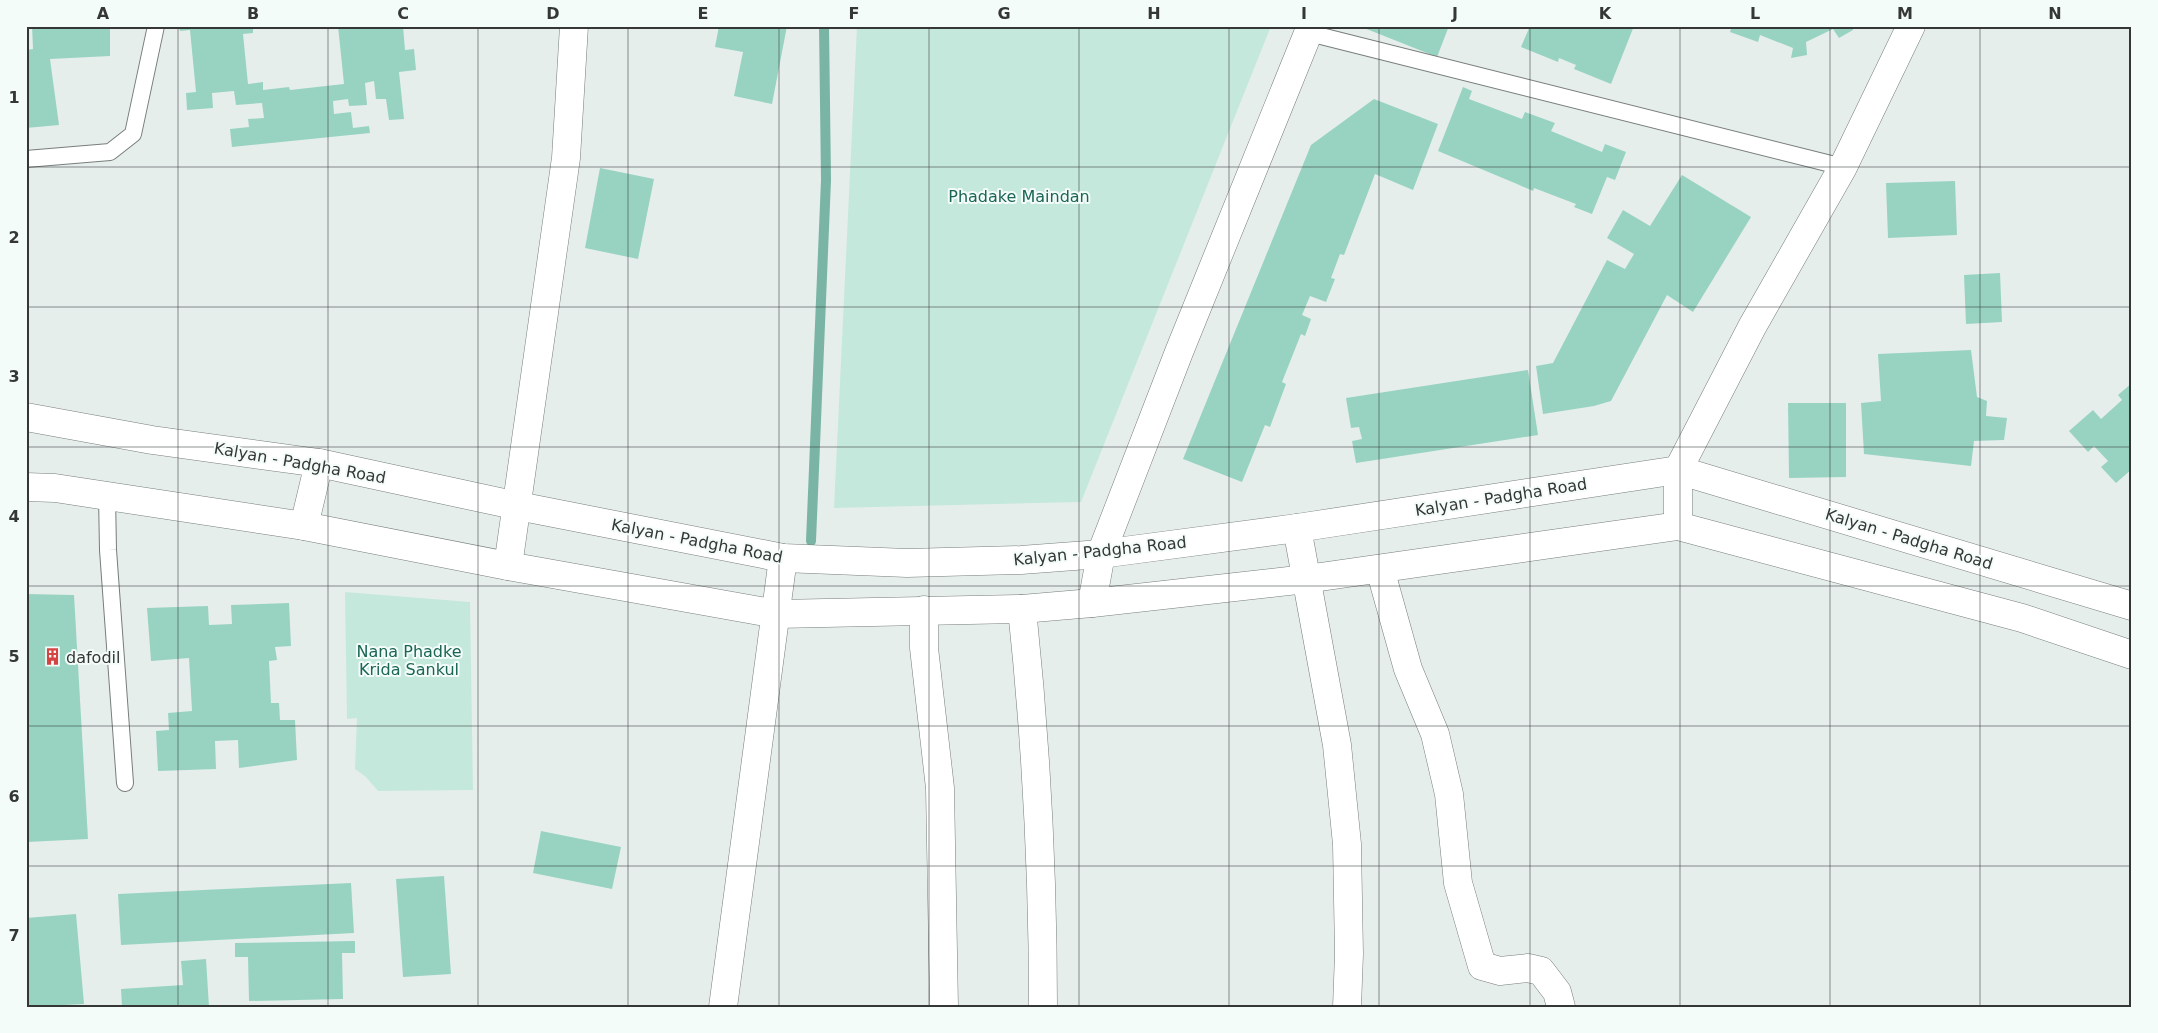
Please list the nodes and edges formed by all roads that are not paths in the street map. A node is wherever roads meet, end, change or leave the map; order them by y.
1 (156, 26) edge
2 (574, 26) edge
3 (1911, 26) edge
4 (1310, 29) edge
5 (26, 159) edge
6 (1843, 167) junction
7 (26, 417) edge
8 (319, 463) junction
9 (1678, 470) junction
10 (26, 487) edge
11 (107, 496) junction
12 (518, 506) junction
13 (304, 526) junction
14 (1678, 526) junction
15 (1297, 528) junction
16 (1101, 554) junction
17 (783, 558) junction
18 (508, 566) junction
19 (1380, 569) junction
20 (1306, 580) junction
21 (1092, 602) junction
22 (2132, 606) edge
23 (1022, 609) junction
24 (924, 610) junction
25 (777, 614) junction
26 (2132, 655) edge
27 (125, 782) dead end
28 (723, 1007) edge
29 (944, 1007) edge
30 (1043, 1007) edge
31 (1347, 1007) edge
32 (1562, 1007) edge

1 - 5 lane
2 - 12 main road
3 - 6 main road
4 - 6 lane
4 - 16 main road
6 - 9 main road
7 - 8 main road, Kalyan - Padgha Road
8 - 12 main road, Kalyan - Padgha Road
8 - 13 main road
9 - 14 main road
9 - 15 main road, Kalyan - Padgha Road
9 - 22 main road, Kalyan - Padgha Road
10 - 11 main road
11 - 13 main road
11 - 27 lane
12 - 17 main road, Kalyan - Padgha Road
12 - 18 main road
13 - 18 main road
14 - 19 main road
14 - 26 main road
15 - 16 main road, Kalyan - Padgha Road
15 - 20 main road
16 - 17 main road, Kalyan - Padgha Road
16 - 21 main road
17 - 25 main road
18 - 25 main road
19 - 20 main road
19 - 32 main road
20 - 21 main road
20 - 31 main road
21 - 23 main road
23 - 24 main road
23 - 30 main road
24 - 25 main road
24 - 29 main road
25 - 28 main road

